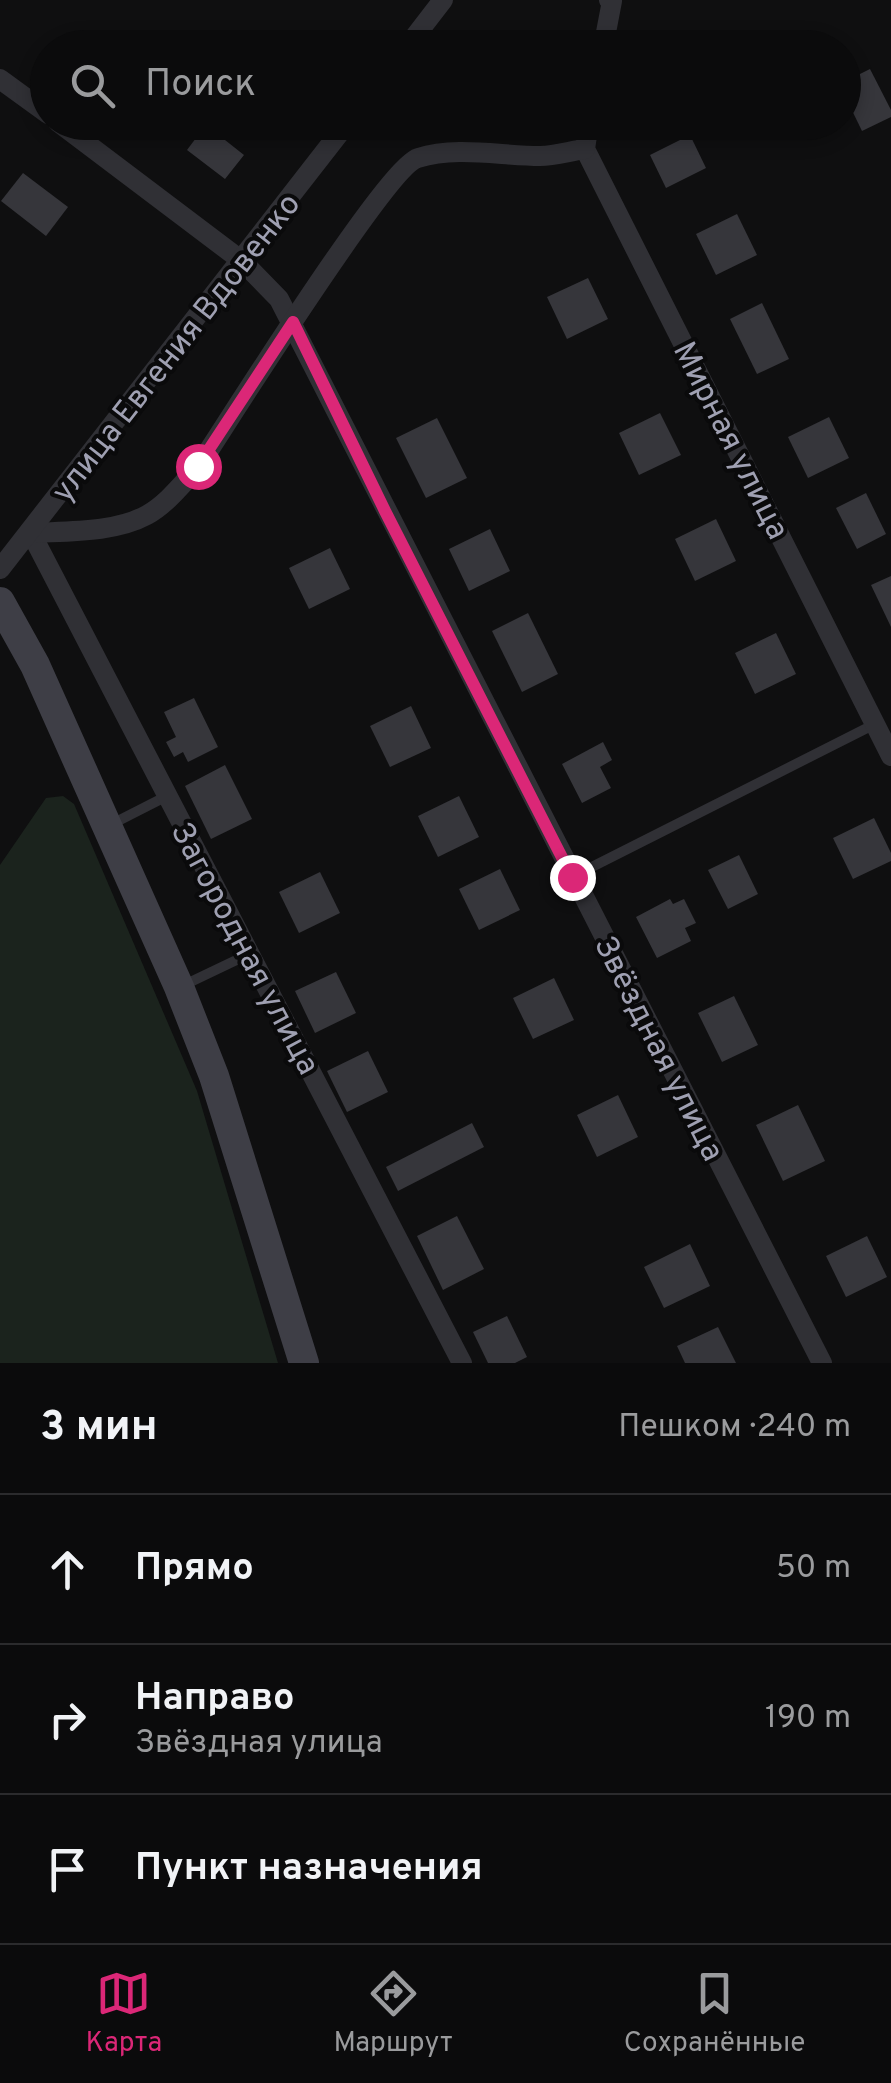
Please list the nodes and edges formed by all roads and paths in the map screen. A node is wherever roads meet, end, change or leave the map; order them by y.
1 (443, 0) edge
2 (611, 0) edge
3 (420, 30) edge
4 (606, 30) edge
5 (0, 79) edge
6 (30, 101) edge
7 (82, 140) edge
8 (334, 140) edge
9 (587, 140) edge
10 (585, 148) junction
11 (242, 260) junction
12 (293, 322) junction
13 (31, 533) junction
14 (0, 569) edge
15 (0, 602) edge
16 (875, 724) junction
17 (891, 756) edge
18 (167, 796) junction
19 (108, 826) junction
20 (572, 877) junction
21 (249, 954) junction
22 (179, 988) junction
23 (304, 1363) edge
24 (462, 1363) edge
25 (822, 1363) edge

1 - 3 street
2 - 4 street
5 - 6 street
7 - 11 street, Звёздная улица
8 - 11 street, улица Евгения Вдовенко
9 - 10 street
10 - 12 street
10 - 16 street, Мирная улица
11 - 12 street, Звёздная улица
11 - 13 street, улица Евгения Вдовенко
12 - 13 street
12 - 20 street, Звёздная улица
13 - 14 street, улица Евгения Вдовенко
13 - 18 street, Загородная улица
15 - 19 street
16 - 17 street, Мирная улица
16 - 20 lane
18 - 19 lane
18 - 21 street, Загородная улица
19 - 22 street
20 - 25 street, Звёздная улица
21 - 22 lane
21 - 24 street, Загородная улица
22 - 23 street

